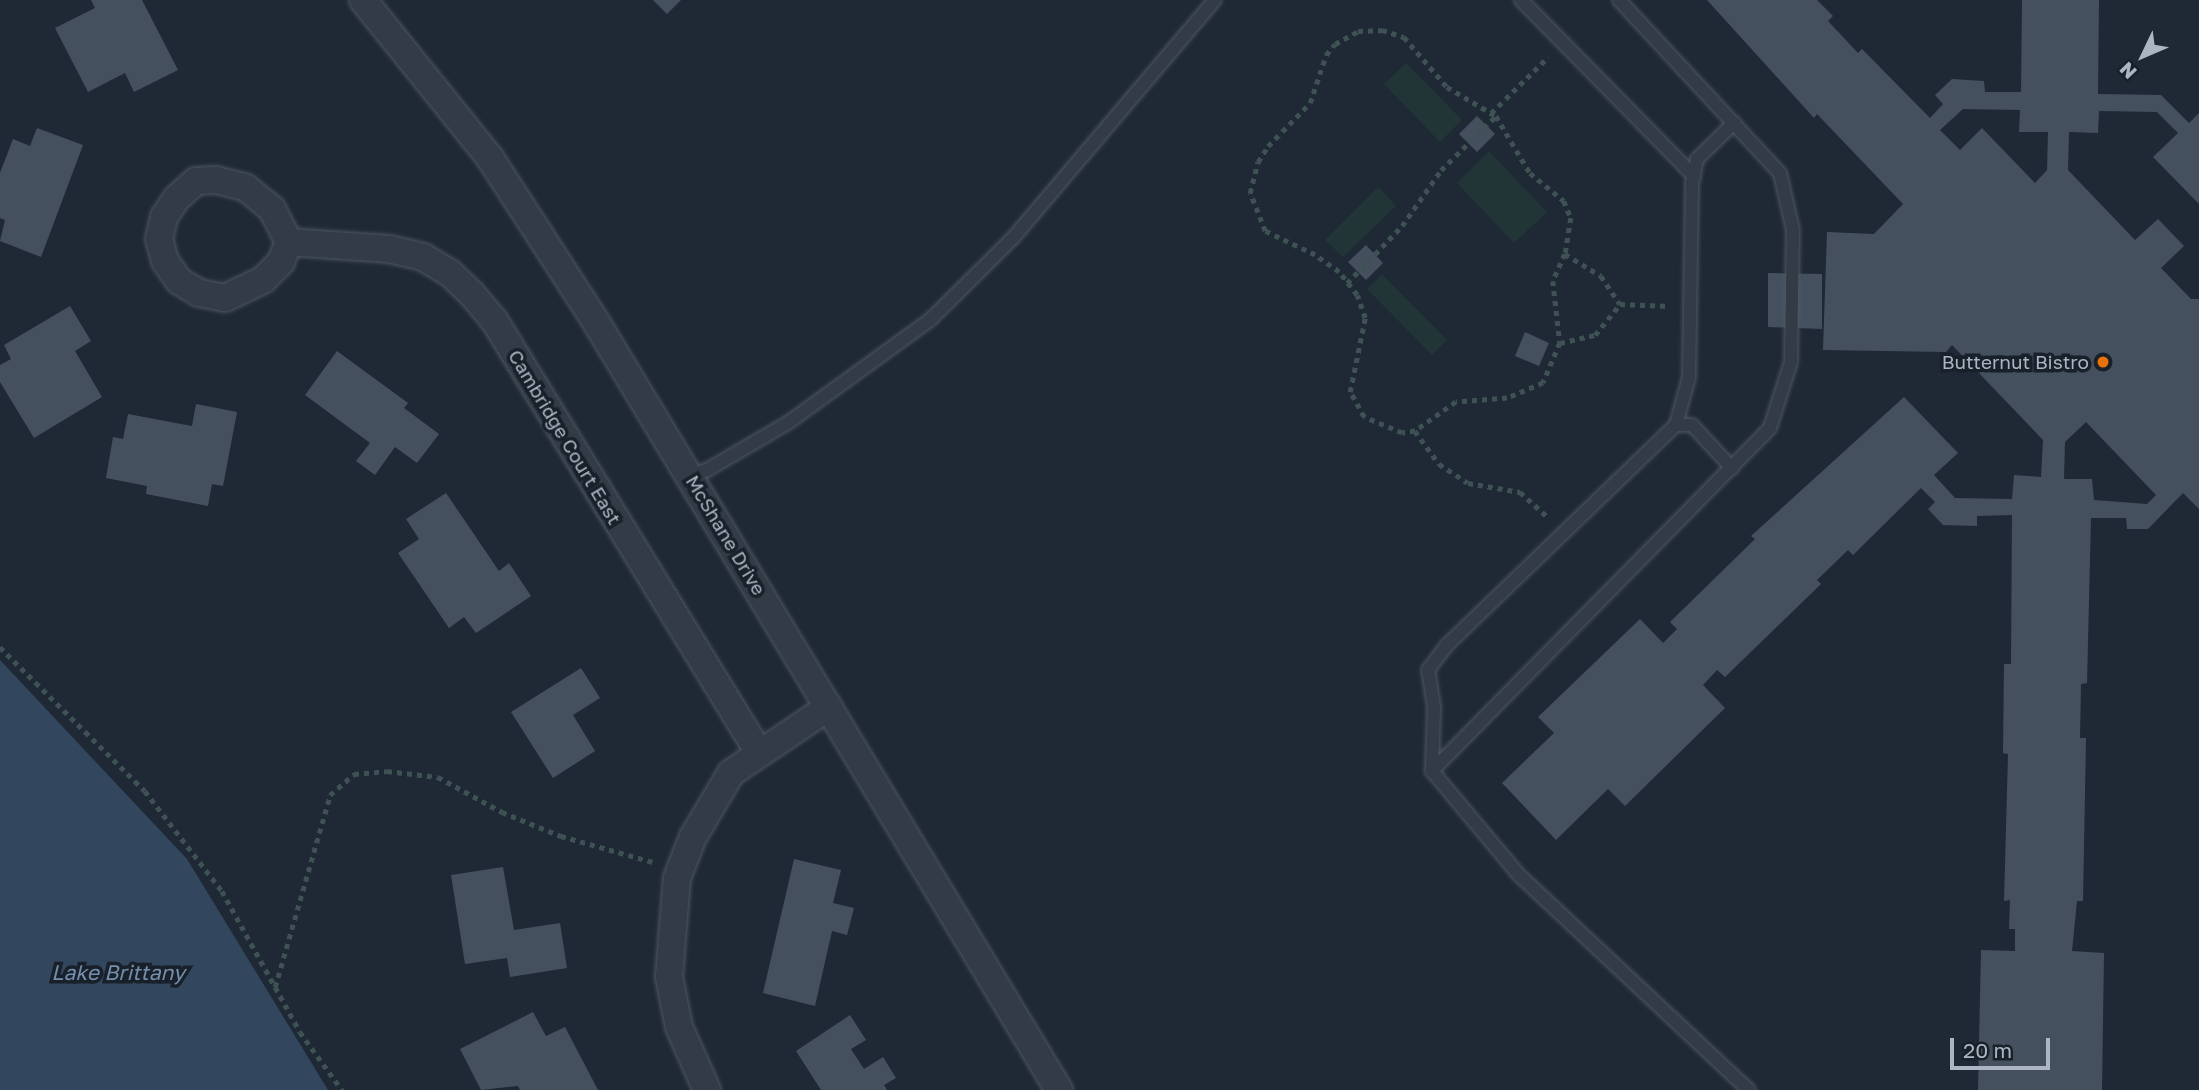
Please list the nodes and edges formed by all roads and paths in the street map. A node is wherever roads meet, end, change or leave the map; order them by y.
1 (363, 0) edge
2 (1215, 0) edge
3 (1521, 0) edge
4 (1619, 0) edge
5 (1563, 42) junction
6 (1493, 115) junction
7 (1734, 123) junction
8 (1694, 176) junction
9 (289, 242) junction
10 (1565, 254) junction
11 (1348, 283) junction
12 (1620, 304) junction
13 (1690, 307) junction
14 (1560, 343) junction
15 (1676, 425) junction
16 (1415, 431) junction
17 (1732, 468) junction
18 (690, 475) junction
19 (1564, 533) junction
20 (0, 647) edge
21 (829, 707) junction
22 (758, 751) junction
23 (1432, 771) junction
24 (680, 870) junction
25 (275, 986) junction
26 (342, 1090) edge
27 (708, 1090) edge
28 (1059, 1090) edge
29 (1749, 1090) edge

1 - 18 street, McShane Drive
2 - 18 lane
3 - 5 lane
4 - 7 lane
5 - 6 path
5 - 8 lane
6 - 10 path
6 - 11 path
6 - 11 path
7 - 8 lane
7 - 17 lane
8 - 13 lane
9 - 9 street
9 - 22 street, Cambridge Court East
10 - 12 path
10 - 14 path
11 - 16 path
12 - 13 path
12 - 14 path
13 - 15 lane
14 - 16 path
15 - 17 lane
15 - 19 lane
16 - 19 path
17 - 23 lane
18 - 21 street, McShane Drive
19 - 23 lane
20 - 25 path
21 - 22 street
21 - 28 street, McShane Drive
22 - 24 street
23 - 29 lane
24 - 25 path
24 - 27 street
25 - 26 path

